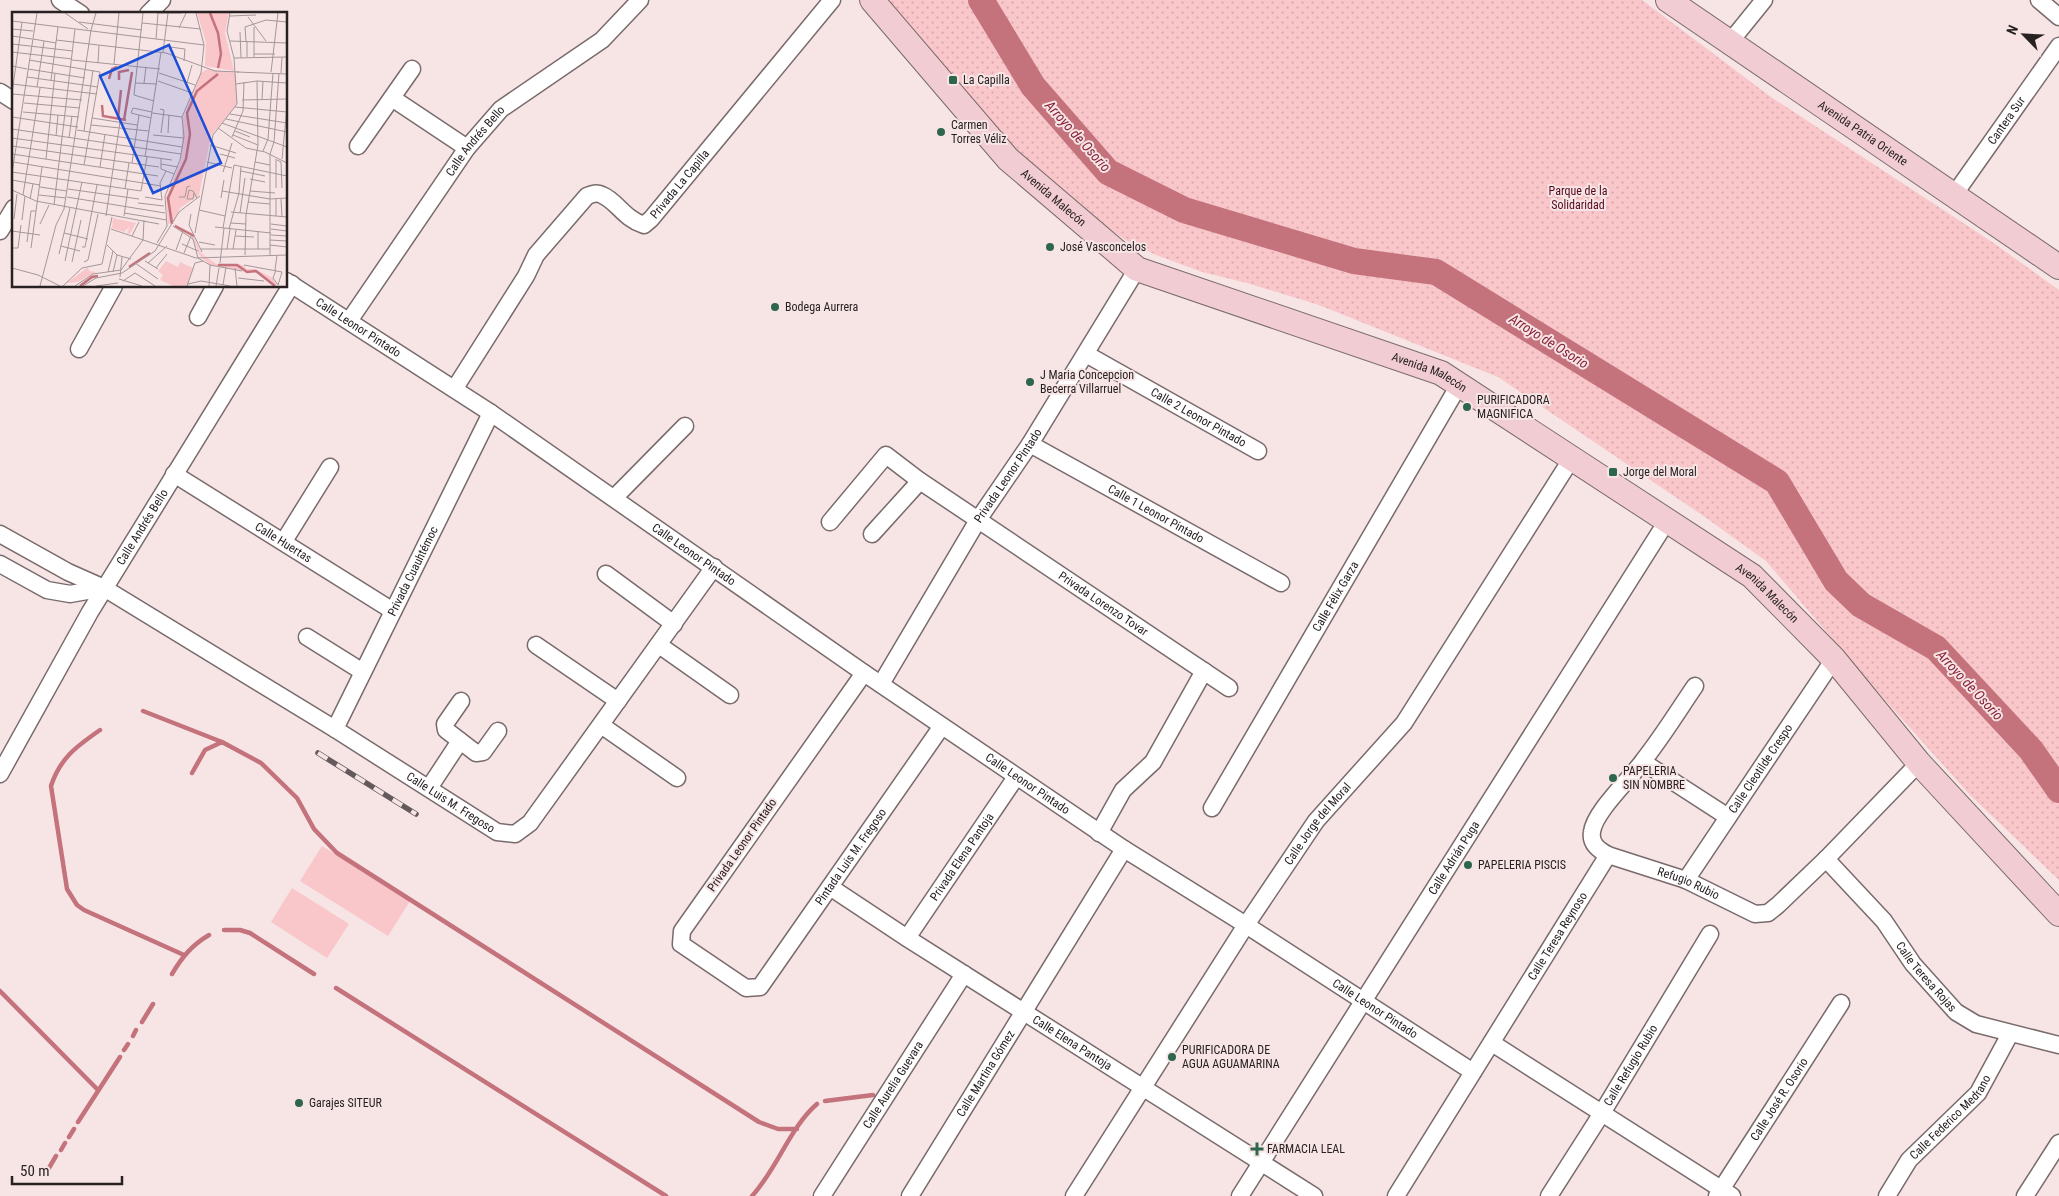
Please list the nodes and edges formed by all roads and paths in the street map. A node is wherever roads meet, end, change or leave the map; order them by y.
1 (60, 0) edge
2 (162, 0) edge
3 (640, 0) edge
4 (832, 0) edge
5 (872, 0) edge
6 (1668, 0) edge
7 (1764, 0) edge
8 (2039, 0) edge
9 (78, 12) edge
10 (150, 12) edge
11 (2059, 17) edge
12 (1730, 42) junction
13 (2059, 46) edge
14 (412, 69) dead end
15 (0, 92) edge
16 (392, 98) junction
17 (12, 100) edge
18 (358, 146) dead end
19 (467, 148) junction
20 (1954, 195) junction
21 (12, 211) edge
22 (0, 231) edge
23 (2059, 267) edge
24 (1137, 269) junction
25 (289, 282) edge
26 (113, 288) edge
27 (214, 288) edge
28 (285, 288) edge
29 (198, 317) dead end
30 (349, 321) junction
31 (79, 349) dead end
32 (1086, 354) junction
33 (1459, 385) junction
34 (455, 388) junction
35 (491, 412) junction
36 (685, 426) dead end
37 (1030, 444) junction
38 (1258, 451) dead end
39 (1572, 458) junction
40 (330, 467) dead end
41 (174, 474) junction
42 (920, 481) junction
43 (614, 498) junction
44 (978, 520) junction
45 (1667, 521) junction
46 (830, 522) dead end
47 (0, 534) edge
48 (872, 534) dead end
49 (284, 541) junction
50 (0, 564) edge
51 (714, 567) junction
52 (606, 574) dead end
53 (1281, 583) dead end
54 (104, 588) junction
55 (393, 610) junction
56 (674, 624) junction
57 (307, 637) dead end
58 (659, 645) junction
59 (536, 646) dead end
60 (1834, 659) junction
61 (1204, 671) junction
62 (363, 672) junction
63 (864, 673) junction
64 (881, 684) junction
65 (1695, 686) dead end
66 (1229, 688) dead end
67 (730, 695) dead end
68 (461, 701) dead end
69 (618, 701) junction
70 (601, 725) junction
71 (942, 726) junction
72 (335, 729) junction
73 (498, 731) dead end
74 (460, 741) junction
75 (1643, 762) junction
76 (1919, 762) junction
77 (0, 774) edge
78 (1016, 777) junction
79 (677, 778) dead end
80 (429, 788) junction
81 (1212, 808) dead end
82 (1728, 817) junction
83 (1099, 833) junction
84 (1124, 849) junction
85 (1608, 855) junction
86 (1826, 859) junction
87 (1686, 880) junction
88 (830, 886) junction
89 (2059, 914) edge
90 (1246, 925) junction
91 (1710, 934) dead end
92 (907, 938) junction
93 (964, 974) junction
94 (760, 987) joint
95 (1363, 1001) junction
96 (1841, 1003) dead end
97 (1024, 1011) junction
98 (2010, 1034) junction
99 (1492, 1042) junction
100 (2059, 1045) edge
101 (1473, 1072) junction
102 (1143, 1087) junction
103 (1602, 1113) junction
104 (2059, 1143) edge
105 (1261, 1162) junction
106 (1724, 1194) edge
107 (822, 1196) edge
108 (910, 1196) edge
109 (1074, 1196) edge
110 (1240, 1196) edge
111 (1314, 1196) edge
112 (1396, 1196) edge
113 (1549, 1196) edge
114 (1886, 1196) edge
115 (2025, 1196) edge

1 - 9 street
2 - 10 street
3 - 19 street, Calle Andrés Bello
4 - 34 street, Privada La Capilla
5 - 24 street, Avenida Malecón
6 - 12 street, Avenida Patria Oriente
7 - 12 street
8 - 11 street
12 - 20 street, Avenida Patria Oriente
13 - 20 street, Cantera Sur
14 - 16 street
15 - 17 street
16 - 18 street
16 - 19 street
19 - 30 street, Calle Andrés Bello
20 - 23 street, Avenida Patria Oriente
21 - 22 street
24 - 32 street, Privada Leonor Pintado
24 - 33 street, Avenida Malecón
25 - 30 street, Calle Leonor Pintado
26 - 31 street
27 - 29 street
28 - 41 street, Calle Andrés Bello
30 - 34 street, Calle Leonor Pintado
32 - 37 street, Privada Leonor Pintado
32 - 38 street, Calle 2 Leonor Pintado
33 - 39 street, Avenida Malecón
33 - 81 street, Calle Félix Garza
34 - 35 street, Calle Leonor Pintado
35 - 43 street, Calle Leonor Pintado
35 - 55 street, Privada Cuauhtémoc
36 - 43 street
37 - 44 street, Privada Leonor Pintado
37 - 53 street, Calle 1 Leonor Pintado
39 - 45 street, Avenida Malecón
39 - 90 street, Calle Jorge del Moral
40 - 49 street
41 - 49 street, Calle Huertas
41 - 54 street, Calle Andrés Bello
42 - 44 street, Privada Lorenzo Tovar
42 - 46 street, Privada Lorenzo Tovar
42 - 48 street
43 - 51 street, Calle Leonor Pintado
44 - 61 street, Privada Lorenzo Tovar
44 - 64 street, Privada Leonor Pintado
45 - 60 street, Avenida Malecón
45 - 95 street, Calle Adrián Puga
47 - 54 street, Calle Luis M. Fregoso
49 - 55 street, Calle Huertas
50 - 54 street
51 - 56 street, Calle Luis M. Fregoso
51 - 63 street, Calle Leonor Pintado
52 - 56 street
54 - 72 street, Calle Luis M. Fregoso
54 - 77 street, Calle Andrés Bello
55 - 62 street, Privada Cuauhtémoc
56 - 58 street, Calle Luis M. Fregoso
57 - 62 street
58 - 67 street
58 - 69 street, Calle Luis M. Fregoso
59 - 69 street
60 - 76 street, Avenida Malecón
60 - 82 street, Calle Cleotilde Crespo
61 - 66 street, Privada Lorenzo Tovar
61 - 83 street
62 - 72 street, Privada Cuauhtémoc
63 - 64 street, Calle Leonor Pintado
63 - 94 street, Privada Leonor Pintado
64 - 71 street, Calle Leonor Pintado
65 - 75 street
68 - 74 street
69 - 70 street, Calle Luis M. Fregoso
70 - 79 street
70 - 80 street, Calle Luis M. Fregoso
71 - 78 street, Calle Leonor Pintado
71 - 88 street, Pintada Luis M. Fregoso
72 - 80 street, Calle Luis M. Fregoso
73 - 74 street
74 - 80 street
75 - 82 street
75 - 85 street
76 - 86 street
76 - 89 street, Avenida Malecón
78 - 83 street, Calle Leonor Pintado
78 - 92 street, Privada Elena Pantoja
82 - 87 street, Calle Cleotilde Crespo
83 - 84 street, Calle Leonor Pintado
84 - 90 street, Calle Leonor Pintado
84 - 97 street, Calle Martina Gómez
85 - 87 street, Refugio Rubio
85 - 99 street, Calle Teresa Reynoso
86 - 87 street, Refugio Rubio
86 - 98 street, Calle Teresa Rojas
88 - 92 street, Calle Elena Pantoja
88 - 94 street, Pintada Luis M. Fregoso
90 - 95 street, Calle Leonor Pintado
90 - 102 street, Calle Jorge del Moral
91 - 103 street, Calle Refugio Rubio
92 - 93 street, Calle Elena Pantoja
93 - 97 street, Calle Elena Pantoja
93 - 107 street, Calle Aurelia Guevara
95 - 101 street, Calle Leonor Pintado
95 - 105 street, Calle Adrián Puga
96 - 106 street, Calle José R. Osorio
97 - 102 street, Calle Elena Pantoja
97 - 108 street, Calle Martina Gómez
98 - 100 street, Calle Teresa Rojas
98 - 114 street, Calle Federico Medrano
99 - 101 street, Calle Teresa Reynoso
99 - 103 street
101 - 112 street, Calle Teresa Reynoso
102 - 105 street, Calle Elena Pantoja
102 - 109 street, Calle Jorge del Moral
103 - 106 street
103 - 113 street, Calle Refugio Rubio
104 - 115 street
105 - 110 street, Calle Adrián Puga
105 - 111 street, Calle Elena Pantoja

